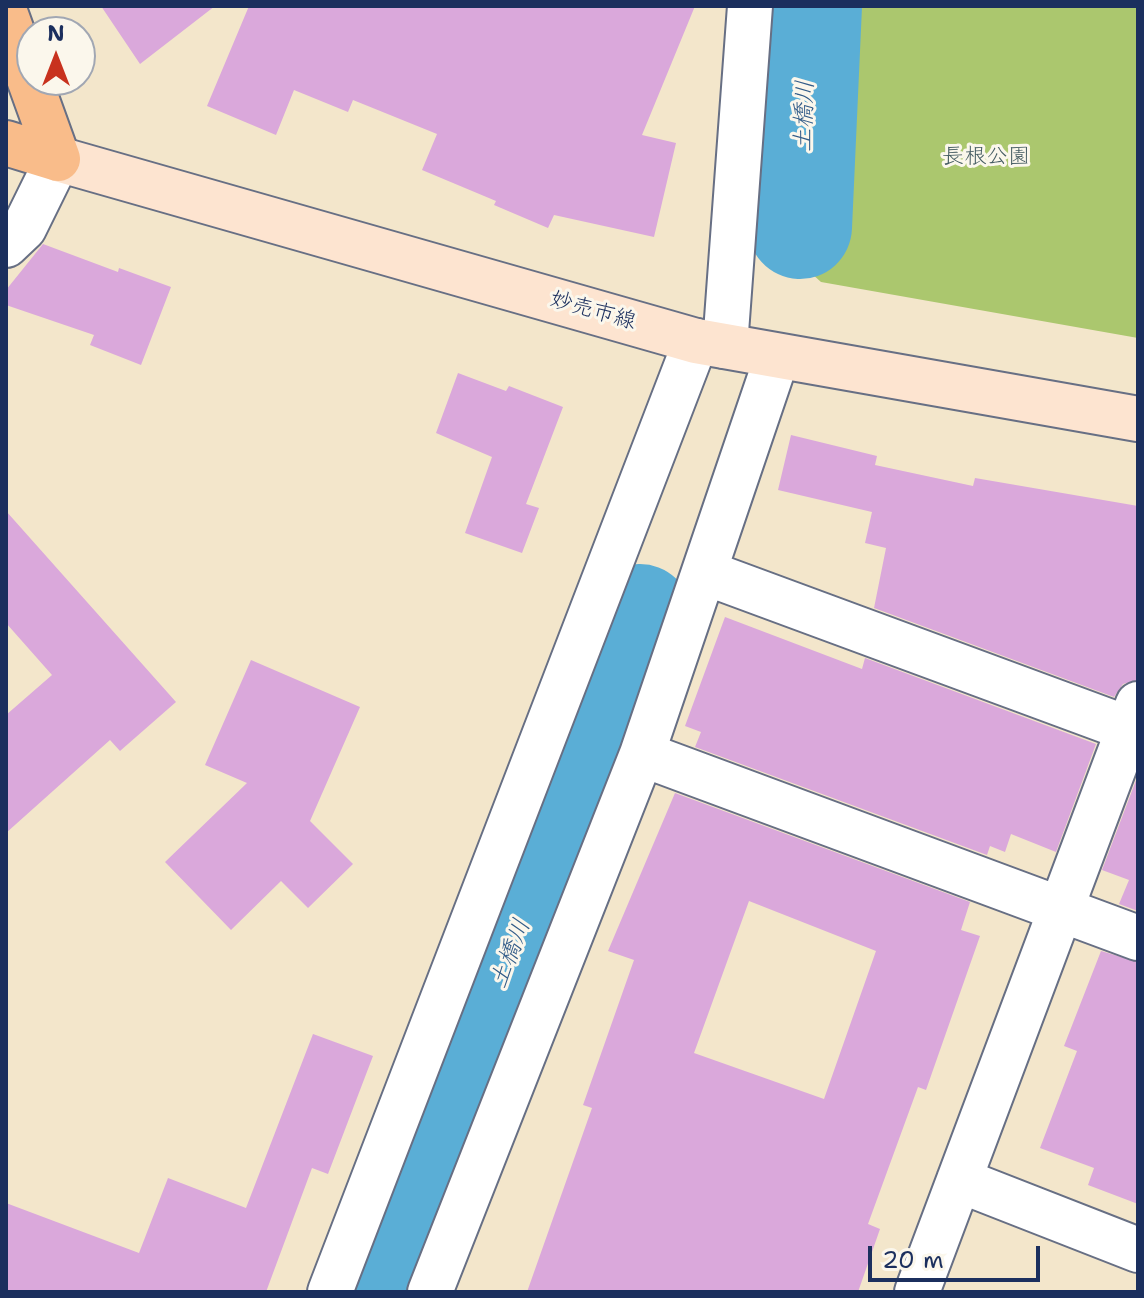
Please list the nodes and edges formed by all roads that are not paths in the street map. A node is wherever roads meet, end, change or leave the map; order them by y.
1 (750, 6) edge
2 (6, 15) edge
3 (6, 143) edge
4 (58, 159) junction
5 (6, 245) edge
6 (710, 343) junction
7 (777, 357) junction
8 (1138, 419) edge
9 (704, 572) junction
10 (1133, 717) edge
11 (642, 754) junction
12 (1063, 909) junction
13 (1138, 938) edge
14 (959, 1180) junction
15 (1138, 1250) edge
16 (330, 1292) edge
17 (430, 1292) edge
18 (917, 1292) edge

1 - 6 street
2 - 4 highway
3 - 4 highway
4 - 5 street
4 - 6 main road, 妙売市線
6 - 7 main road, 妙売市線
6 - 16 street
7 - 8 main road, 妙売市線
7 - 9 street
9 - 10 street
9 - 11 street
10 - 12 street
11 - 12 street
11 - 17 street
12 - 13 street
12 - 14 street
14 - 15 street
14 - 18 street

